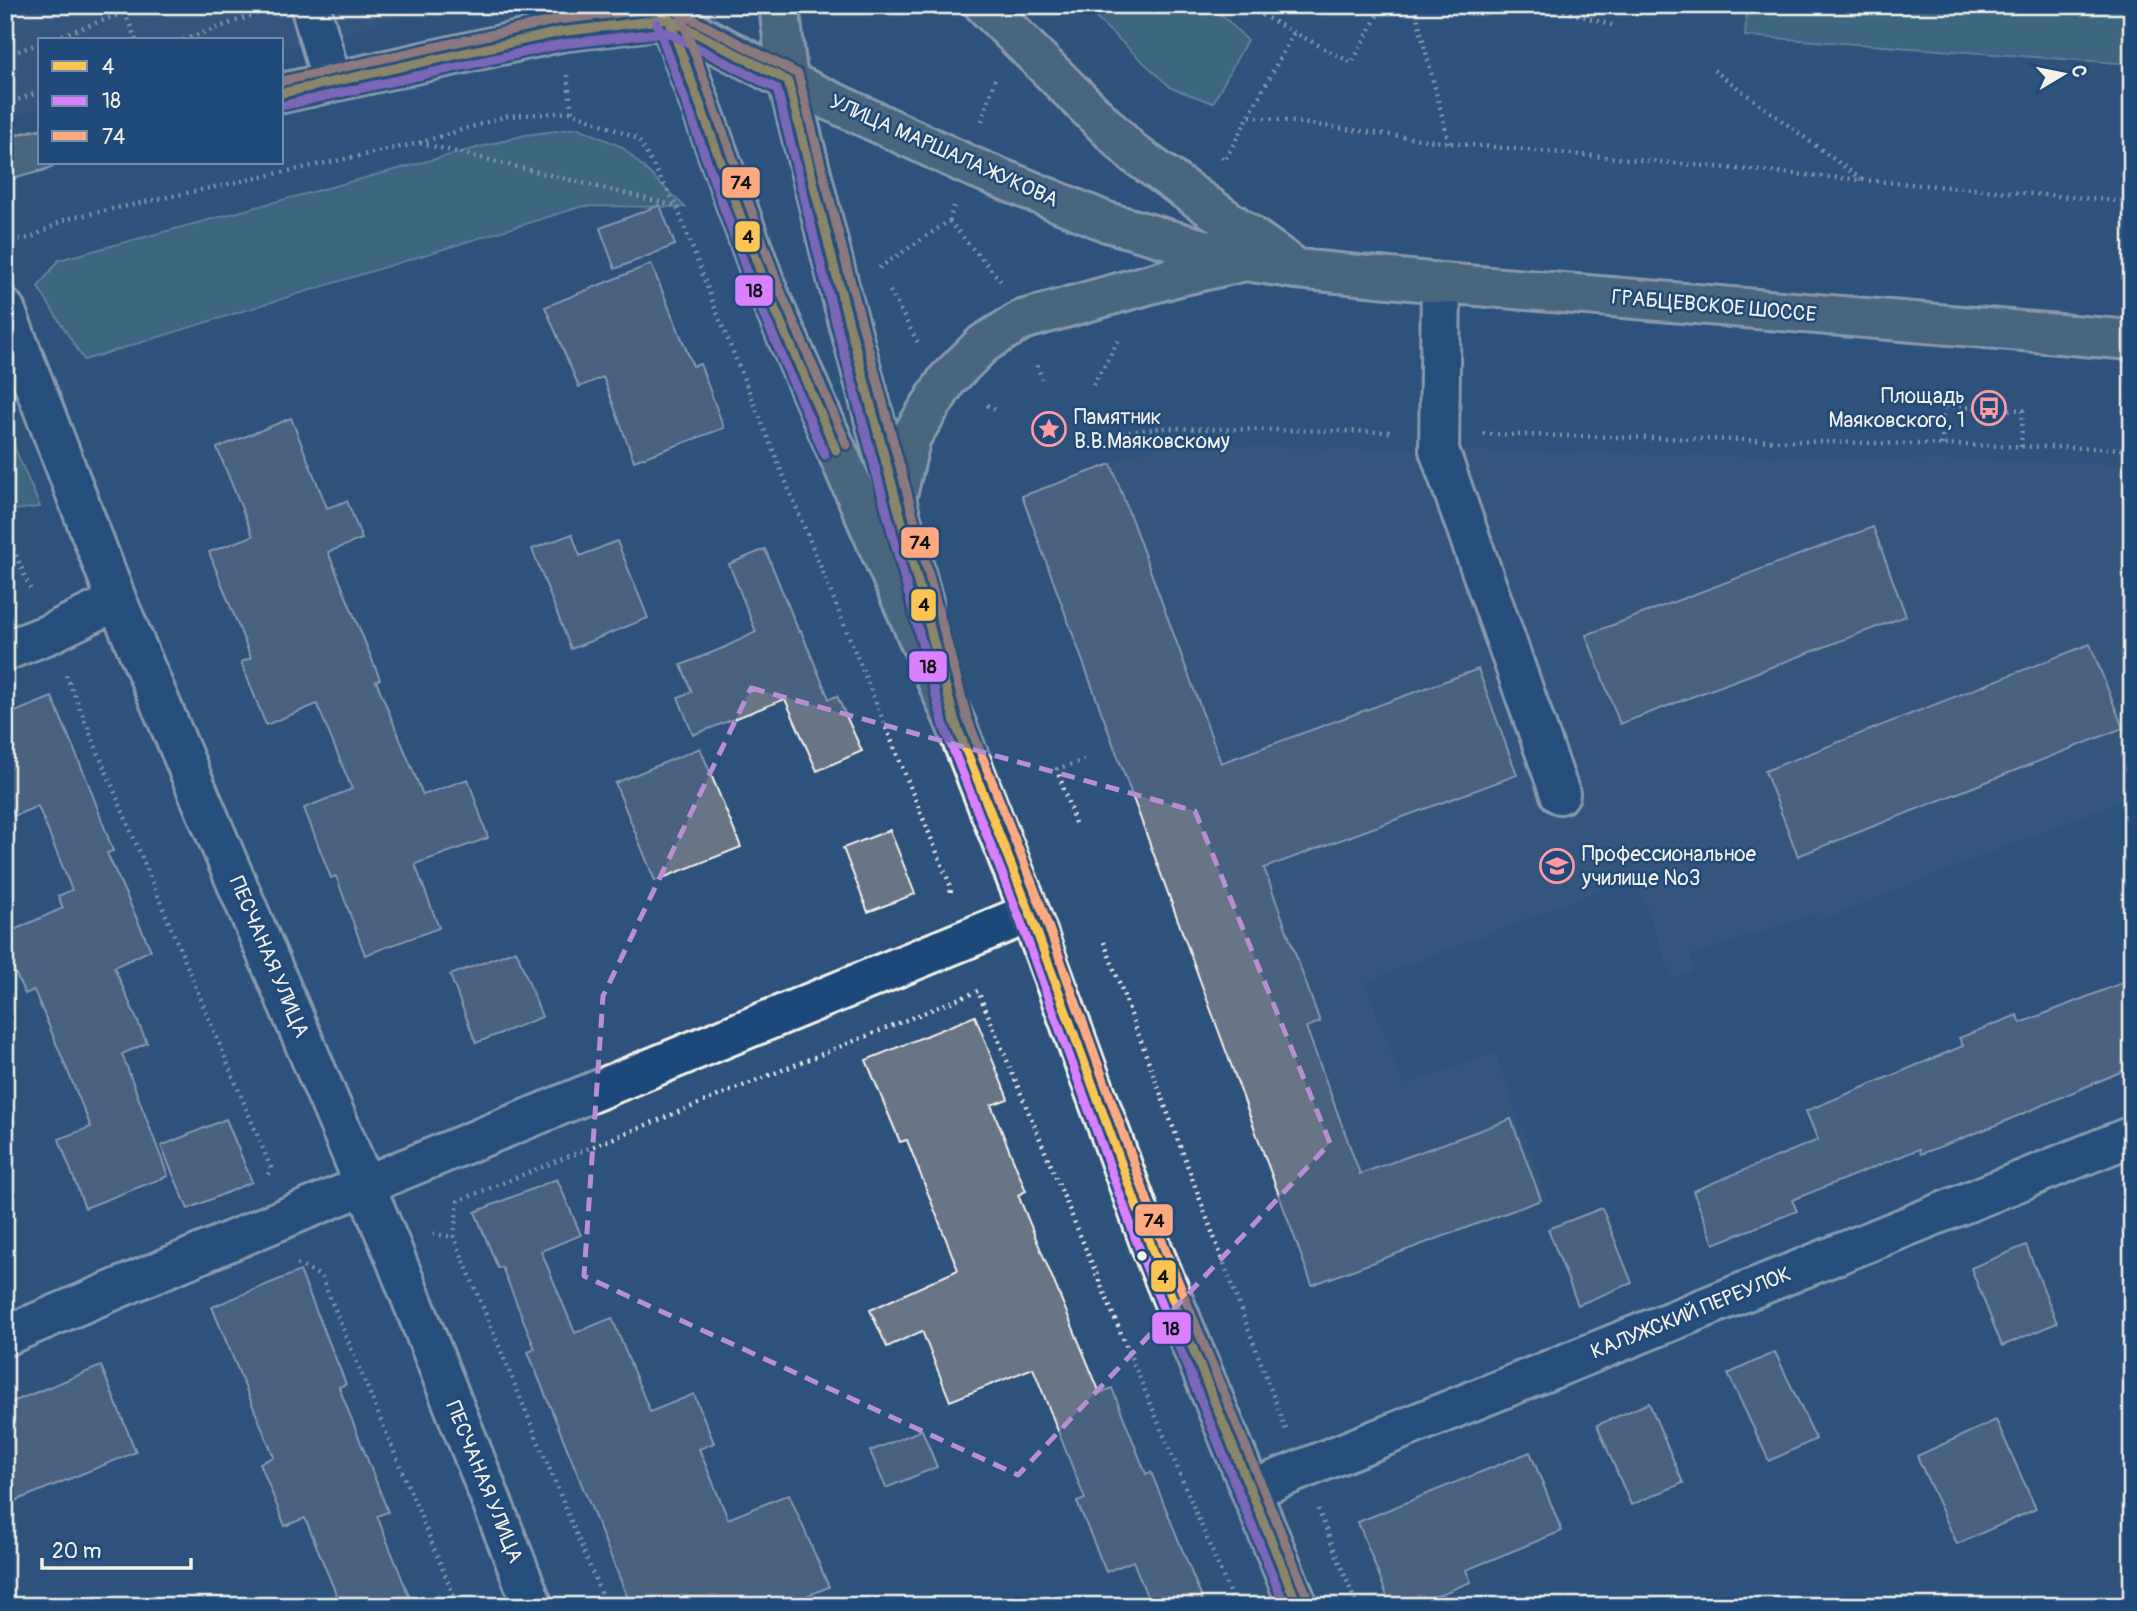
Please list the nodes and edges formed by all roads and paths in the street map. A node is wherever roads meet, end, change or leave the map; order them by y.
1 (145, 5) edge
2 (310, 5) edge
3 (779, 5) edge
4 (984, 5) edge
5 (1259, 5) edge
6 (1383, 5) edge
7 (1414, 5) edge
8 (1543, 5) edge
9 (268, 10) dead end
10 (125, 12) junction
11 (667, 12) edge
12 (1612, 25) dead end
13 (1294, 32) junction
14 (1016, 36) junction
15 (54, 38) edge
16 (134, 38) edge
17 (189, 38) edge
18 (38, 44) edge
19 (5, 56) edge
20 (1711, 68) dead end
21 (788, 81) junction
22 (332, 82) junction
23 (38, 93) edge
24 (284, 93) edge
25 (5, 104) edge
26 (1250, 116) junction
27 (419, 142) junction
28 (1449, 143) junction
29 (38, 151) edge
30 (5, 159) edge
31 (1225, 160) dead end
32 (968, 164) junction
33 (1862, 180) junction
34 (2132, 202) edge
35 (677, 206) junction
36 (5, 241) edge
37 (1245, 261) junction
38 (1297, 269) junction
39 (836, 278) junction
40 (1441, 283) junction
41 (5, 309) edge
42 (2132, 340) edge
43 (1122, 433) dead end
44 (1439, 433) junction
45 (1942, 445) junction
46 (2021, 447) junction
47 (2132, 449) edge
48 (896, 497) junction
49 (5, 529) edge
50 (117, 600) junction
51 (48, 634) junction
52 (5, 651) edge
53 (955, 722) junction
54 (1084, 760) dead end
55 (1560, 794) dead end
56 (1075, 823) dead end
57 (951, 887) dead end
58 (1030, 913) junction
59 (1104, 942) dead end
60 (2132, 1136) edge
61 (265, 1181) dead end
62 (365, 1185) junction
63 (294, 1262) dead end
64 (5, 1336) edge
65 (1301, 1470) junction
66 (1251, 1490) junction
67 (458, 1606) edge
68 (533, 1606) edge
69 (606, 1606) edge
70 (1235, 1606) edge
71 (1298, 1606) edge
72 (1357, 1606) edge

1 - 10 path
2 - 22 street
3 - 21 main road
4 - 14 main road, ГРАБЦЕВСКОЕ ШОССЕ
5 - 13 path
6 - 13 path
7 - 28 path
8 - 12 path
9 - 17 path
10 - 15 path
10 - 16 path
11 - 21 main road, УЛИЦА МАРШАЛА ЖУКОВА
11 - 22 main road
11 - 53 main road
13 - 26 path
14 - 32 path
14 - 38 main road, ГРАБЦЕВСКОЕ ШОССЕ
18 - 19 path
20 - 33 path
21 - 32 main road, УЛИЦА МАРШАЛА ЖУКОВА
21 - 39 main road
22 - 24 main road
23 - 25 path
26 - 28 path
26 - 31 path
27 - 35 path
27 - 35 path
27 - 36 path
28 - 33 path
29 - 30 main road
32 - 37 main road, УЛИЦА МАРШАЛА ЖУКОВА
32 - 39 path
33 - 34 path
35 - 57 path
37 - 38 main road, ГРАБЦЕВСКОЕ ШОССЕ
37 - 48 main road
38 - 40 main road, ГРАБЦЕВСКОЕ ШОССЕ
39 - 48 main road
40 - 42 main road, ГРАБЦЕВСКОЕ ШОССЕ
40 - 44 street
41 - 50 street, ПЕСЧАНАЯ УЛИЦА
43 - 44 path
44 - 45 path
44 - 55 street
45 - 46 path
45 - 46 path
46 - 47 path
48 - 53 main road
49 - 51 path
50 - 51 street
50 - 62 street, ПЕСЧАНАЯ УЛИЦА
51 - 52 street
51 - 61 path
53 - 58 main road
54 - 56 path
58 - 62 street
58 - 66 main road
59 - 65 path
60 - 65 street, КАЛУЖСКИЙ ПЕРЕУЛОК
62 - 64 street
62 - 68 street, ПЕСЧАНАЯ УЛИЦА
63 - 67 path
65 - 66 street, КАЛУЖСКИЙ ПЕРЕУЛОК
65 - 72 path
66 - 71 main road
69 - 70 path

